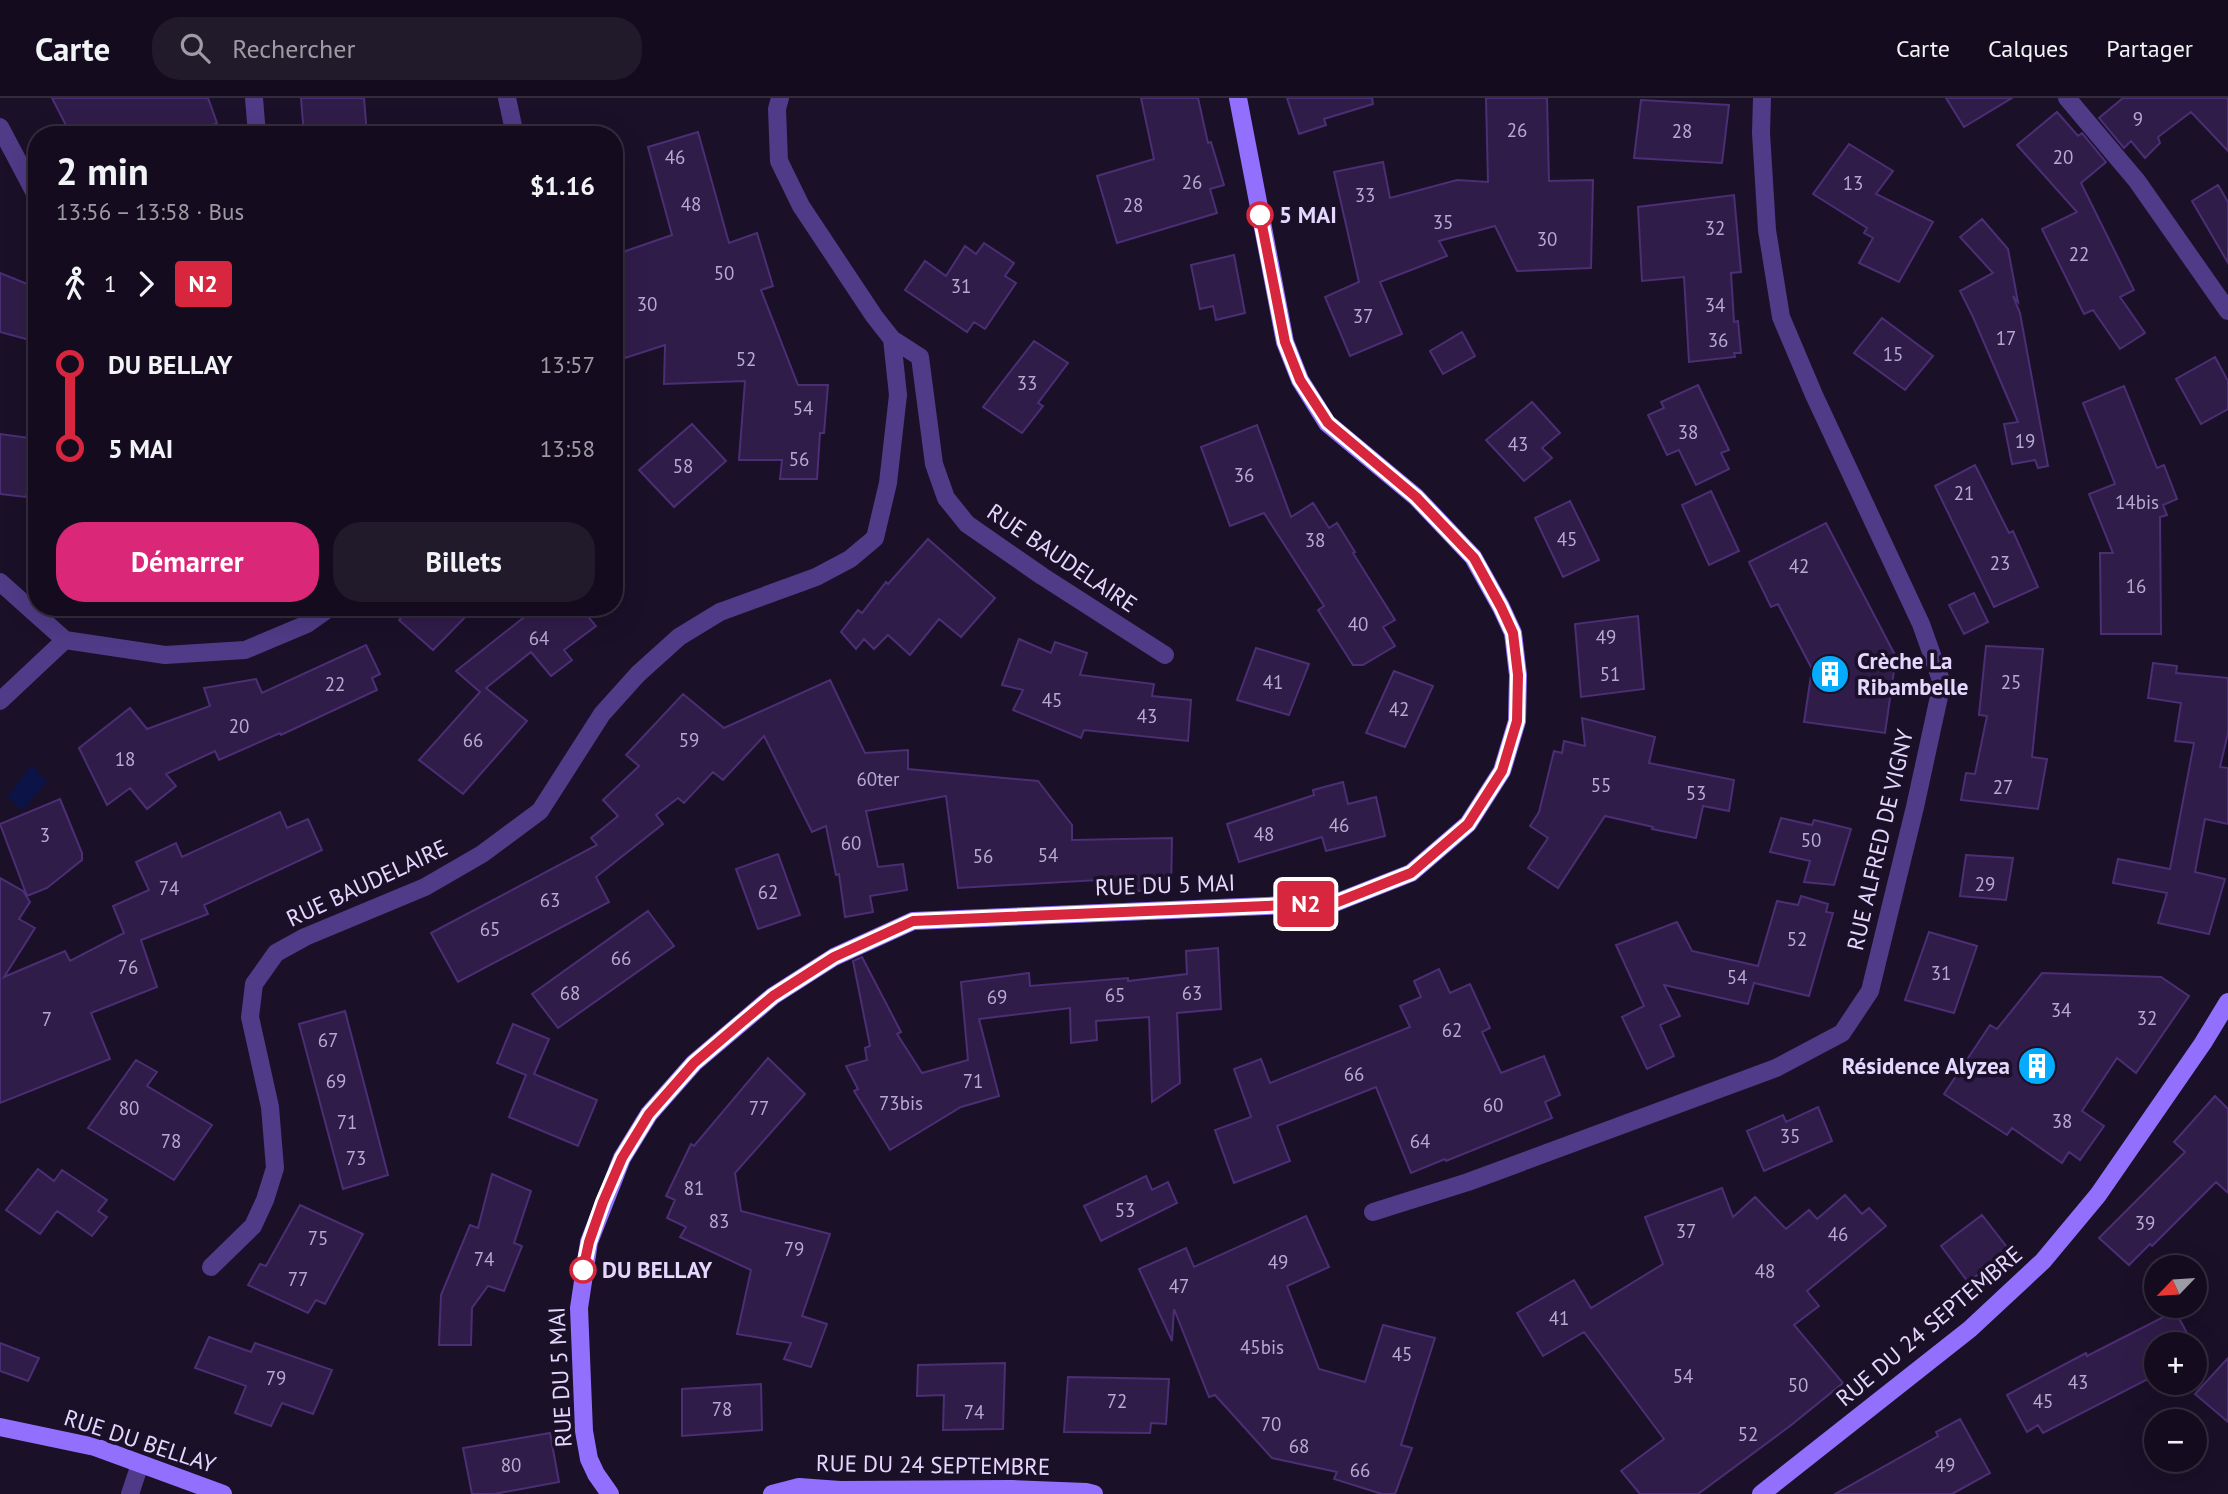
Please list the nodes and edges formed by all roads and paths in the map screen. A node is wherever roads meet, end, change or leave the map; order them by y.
1 (254, 98) edge
2 (507, 98) edge
3 (780, 98) edge
4 (1238, 98) edge
5 (1762, 98) edge
6 (2067, 98) edge
7 (256, 126) edge
8 (513, 126) edge
9 (0, 127) edge
10 (28, 180) edge
11 (2228, 312) edge
12 (892, 339) junction
13 (0, 582) edge
14 (28, 607) edge
15 (38, 616) edge
16 (318, 616) edge
17 (65, 640) junction
18 (1166, 655) dead end
19 (0, 701) edge
20 (2228, 1002) edge
21 (1373, 1212) dead end
22 (211, 1267) dead end
23 (0, 1427) edge
24 (140, 1464) junction
25 (130, 1494) edge
26 (223, 1494) edge
27 (610, 1494) edge
28 (772, 1494) edge
29 (1094, 1494) edge
30 (1761, 1494) edge

1 - 7 street
2 - 8 street
3 - 12 street, RUE BAUDELAIRE
4 - 27 main road, RUE DU 5 MAI
5 - 21 street, RUE ALFRED DE VIGNY
6 - 11 street
9 - 10 street
12 - 18 street, RUE BAUDELAIRE
12 - 22 street, RUE BAUDELAIRE
13 - 14 street
15 - 17 street
16 - 17 street
17 - 19 street
20 - 30 main road, RUE DU 24 SEPTEMBRE
23 - 24 main road, RUE DU BELLAY
24 - 25 street
24 - 26 main road, RUE DU BELLAY
28 - 29 main road, RUE DU 24 SEPTEMBRE

